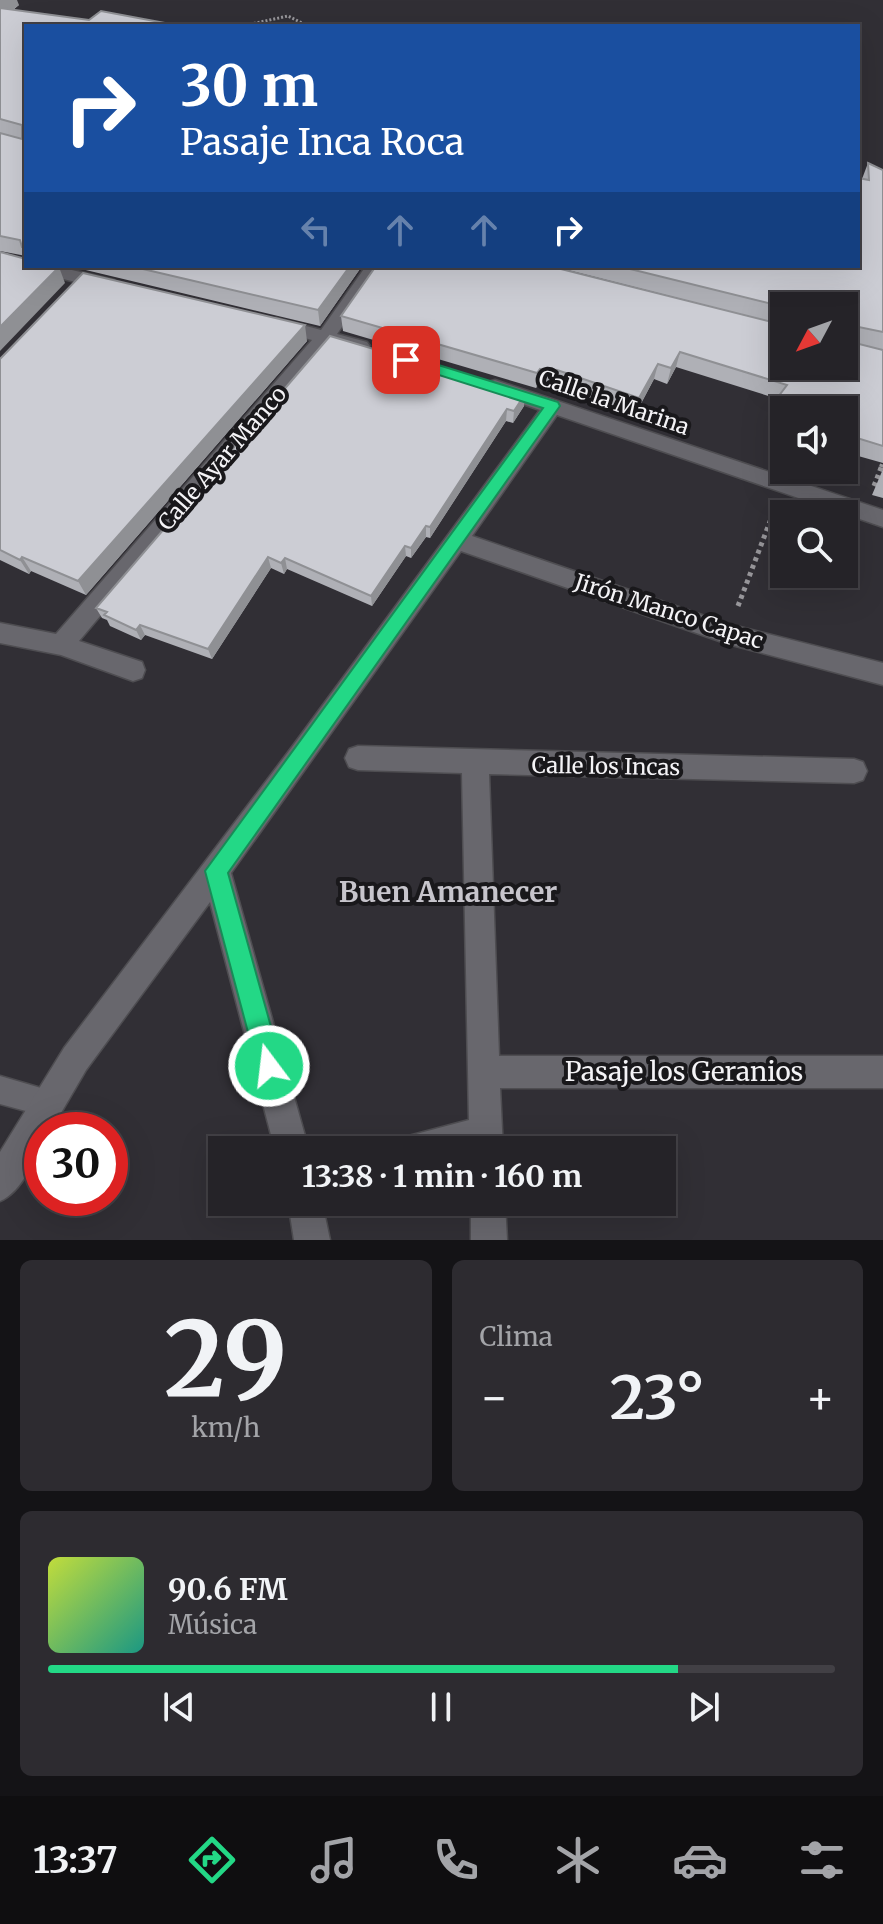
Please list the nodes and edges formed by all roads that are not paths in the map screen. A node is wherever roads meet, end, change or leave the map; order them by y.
1 (38, 268) edge
2 (374, 268) edge
3 (127, 288) edge
4 (255, 318) edge
5 (326, 336) junction
6 (383, 353) edge
7 (469, 379) edge
8 (553, 406) junction
9 (883, 519) edge
10 (457, 540) junction
11 (0, 633) edge
12 (61, 645) junction
13 (133, 670) dead end
14 (883, 674) edge
15 (358, 758) dead end
16 (475, 763) junction
17 (854, 771) dead end
18 (216, 871) junction
19 (485, 1072) junction
20 (883, 1072) edge
21 (0, 1090) edge
22 (48, 1103) junction
23 (288, 1136) edge
24 (486, 1136) edge
25 (0, 1184) edge
26 (308, 1216) edge
27 (488, 1216) edge
28 (312, 1240) edge
29 (489, 1240) edge

1 - 3 street
2 - 5 street, Calle Ayar Manco
4 - 5 street
5 - 6 street
5 - 12 street, Calle Ayar Manco
7 - 8 street, Calle la Marina
8 - 9 street, Calle la Marina
8 - 10 street
10 - 14 street, Jirón Manco Capac
10 - 18 street
11 - 12 street
12 - 13 street
15 - 16 street, Calle los Incas
16 - 17 street, Calle los Incas
16 - 19 street
18 - 22 street
18 - 23 street
19 - 20 street, Pasaje los Geranios
19 - 24 street
21 - 22 lane
22 - 25 street
26 - 28 street
27 - 29 street

